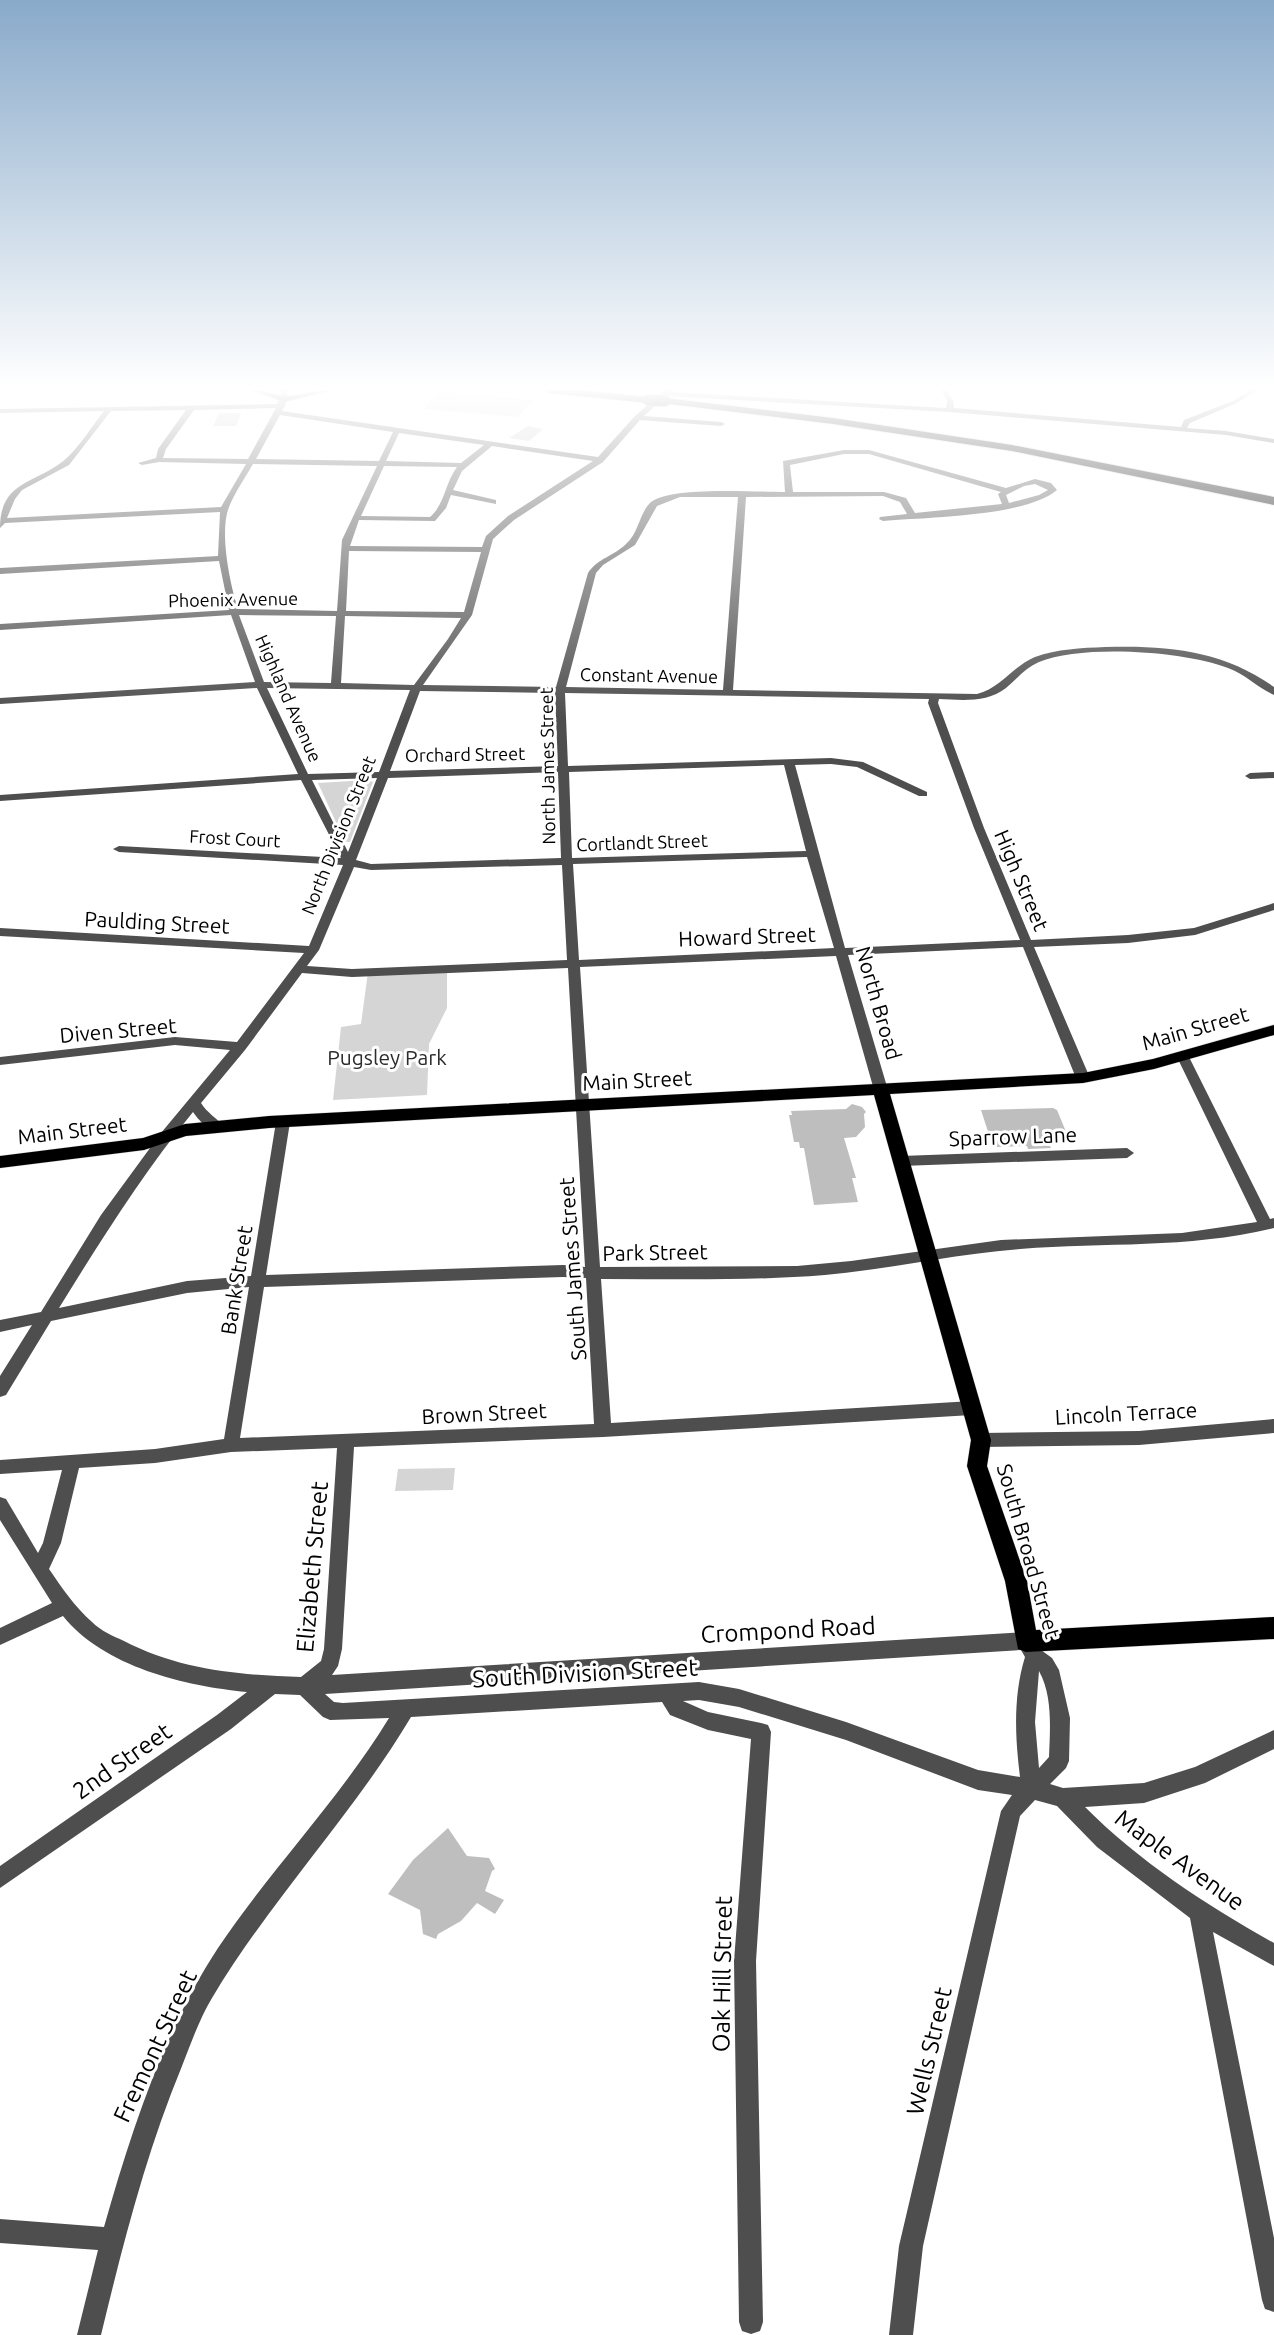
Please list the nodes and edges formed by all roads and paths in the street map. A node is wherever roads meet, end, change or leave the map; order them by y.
1 (12, 499) edge
2 (230, 499) edge
3 (364, 499) edge
4 (446, 499) edge
5 (480, 499) edge
6 (540, 499) edge
7 (662, 499) edge
8 (742, 499) edge
9 (899, 499) edge
10 (1003, 499) edge
11 (1037, 499) edge
12 (493, 502) dead end
13 (1006, 505) junction
14 (224, 509) junction
15 (912, 515) junction
16 (355, 518) junction
17 (883, 519) dead end
18 (1, 523) edge
19 (345, 548) junction
20 (485, 550) junction
21 (220, 558) junction
22 (0, 571) edge
23 (234, 612) junction
24 (341, 614) junction
25 (467, 615) junction
26 (0, 627) edge
27 (260, 685) junction
28 (336, 687) junction
29 (416, 688) junction
30 (560, 690) junction
31 (729, 692) junction
32 (1274, 692) edge
33 (936, 696) junction
34 (0, 701) edge
35 (789, 763) junction
36 (562, 769) junction
37 (383, 774) junction
38 (1274, 775) edge
39 (306, 776) junction
40 (1250, 776) dead end
41 (923, 794) dead end
42 (0, 797) edge
43 (119, 849) dead end
44 (812, 854) junction
45 (348, 862) junction
46 (567, 862) junction
47 (1274, 906) edge
48 (0, 932) edge
49 (1028, 943) junction
50 (313, 950) junction
51 (840, 951) junction
52 (573, 963) junction
53 (301, 969) junction
54 (1274, 1030) edge
55 (240, 1047) junction
56 (1182, 1055) junction
57 (0, 1061) edge
58 (1083, 1078) junction
59 (881, 1090) junction
60 (194, 1102) junction
61 (582, 1106) junction
62 (283, 1122) junction
63 (217, 1127) junction
64 (166, 1136) junction
65 (1127, 1153) dead end
66 (901, 1161) junction
67 (0, 1162) edge
68 (1270, 1224) edge
69 (927, 1256) junction
70 (593, 1273) junction
71 (258, 1281) junction
72 (46, 1317) junction
73 (0, 1326) edge
74 (0, 1390) edge
75 (972, 1408) junction
76 (1274, 1426) edge
77 (603, 1430) junction
78 (981, 1440) junction
79 (346, 1442) junction
80 (231, 1445) junction
81 (73, 1461) junction
82 (0, 1466) edge
83 (0, 1504) edge
84 (40, 1568) junction
85 (67, 1605) junction
86 (1274, 1628) edge
87 (0, 1637) edge
88 (1030, 1649) junction
89 (271, 1685) junction
90 (304, 1686) junction
91 (667, 1693) junction
92 (407, 1707) junction
93 (1274, 1740) edge
94 (1032, 1789) junction
95 (1062, 1798) junction
96 (0, 1878) edge
97 (1199, 1912) junction
98 (1274, 1955) edge
99 (0, 2231) edge
100 (111, 2239) junction
101 (1274, 2300) edge
102 (751, 2322) dead end
103 (89, 2335) edge
104 (901, 2335) edge

1 - 18 street
2 - 14 street, Highland Avenue
3 - 16 street
4 - 16 street
5 - 12 street
6 - 20 street, North Division Street
7 - 30 street, North James Street
8 - 31 street
9 - 15 street, North James Street
10 - 13 street
11 - 13 street
13 - 15 street
14 - 18 street
14 - 21 street, Highland Avenue
15 - 17 street
16 - 19 street
19 - 20 street
19 - 24 street
20 - 25 street, North Division Street
21 - 22 street
21 - 23 street, Highland Avenue
23 - 24 street, Phoenix Avenue
23 - 26 street, Phoenix Avenue
23 - 27 street, Highland Avenue
24 - 25 street, Phoenix Avenue
24 - 28 street
25 - 29 street, North Division Street
27 - 28 street, Constant Avenue
27 - 34 street, Constant Avenue
27 - 39 street, Highland Avenue
28 - 29 street, Constant Avenue
29 - 30 street, Constant Avenue
29 - 37 street, North Division Street
30 - 31 street, Constant Avenue
30 - 36 street, North James Street
31 - 33 street, Constant Avenue
32 - 33 street, Constant Avenue
33 - 49 street, High Street
35 - 36 street, Orchard Street
35 - 41 street, Orchard Street
35 - 44 street, North Broad
36 - 37 street, Orchard Street
36 - 46 street, North James Street
37 - 39 street, Orchard Street
37 - 45 street, North Division Street
38 - 40 street
39 - 42 street, Orchard Street
39 - 45 street, Highland Avenue
43 - 45 street, Frost Court
44 - 46 street, Cortlandt Street
44 - 51 street, North Broad
45 - 46 street, Cortlandt Street
45 - 50 street, North Division Street
46 - 52 street, North James Street
47 - 49 street, Howard Street
48 - 50 street, Paulding Street
49 - 51 street, Howard Street
49 - 58 street, High Street
50 - 53 street, North Division Street
51 - 52 street, Howard Street
51 - 59 street, North Broad
52 - 53 street, Howard Street
52 - 61 street, North James Street
53 - 55 street, North Division Street
54 - 56 main road, Main Street
55 - 57 street, Diven Street
55 - 60 street, North Division Street
56 - 58 main road, Main Street
56 - 68 street
58 - 59 main road, Main Street
59 - 61 main road, Main Street
59 - 66 main road, North Broad
60 - 63 street
60 - 64 street, North Division Street
61 - 62 main road, Main Street
61 - 70 street, South James Street
62 - 63 main road, Main Street
62 - 71 street, Bank Street
63 - 64 main road, Main Street
64 - 67 main road, Main Street
64 - 72 street, North Division Street
65 - 66 street, Sparrow Lane
66 - 69 main road, North Broad
68 - 69 street, Park Street
69 - 70 street, Park Street
69 - 75 main road, South Broad Street
70 - 71 street, Park Street
70 - 77 street, South James Street
71 - 72 street, Park Street
71 - 80 street, Bank Street
72 - 73 street, Park Street
72 - 74 street
75 - 77 street, Brown Street
75 - 78 main road, South Broad Street
76 - 78 street, Lincoln Terrace
77 - 79 street, Brown Street
78 - 88 main road, South Broad Street
79 - 80 street, Brown Street
79 - 90 street, Elizabeth Street
80 - 81 street, Brown Street
81 - 82 street, Brown Street
81 - 84 street
83 - 84 street
84 - 85 street
85 - 87 street
85 - 89 street
86 - 88 main road, Crompond Road
88 - 90 street, Crompond Road
88 - 94 street, South Broad Street
88 - 94 street, South Broad Street
89 - 90 street
89 - 96 street, 2nd Street
90 - 92 street, South Division Street
91 - 92 street, South Division Street
91 - 94 street, South Division Street
91 - 102 street, Oak Hill Street
92 - 100 street, Fremont Street
93 - 95 street, South Division Street
94 - 95 street, South Division Street
94 - 104 street, Wells Street
95 - 97 street, Maple Avenue
97 - 98 street, Maple Avenue
97 - 101 street
99 - 100 street
100 - 103 street, Fremont Street

